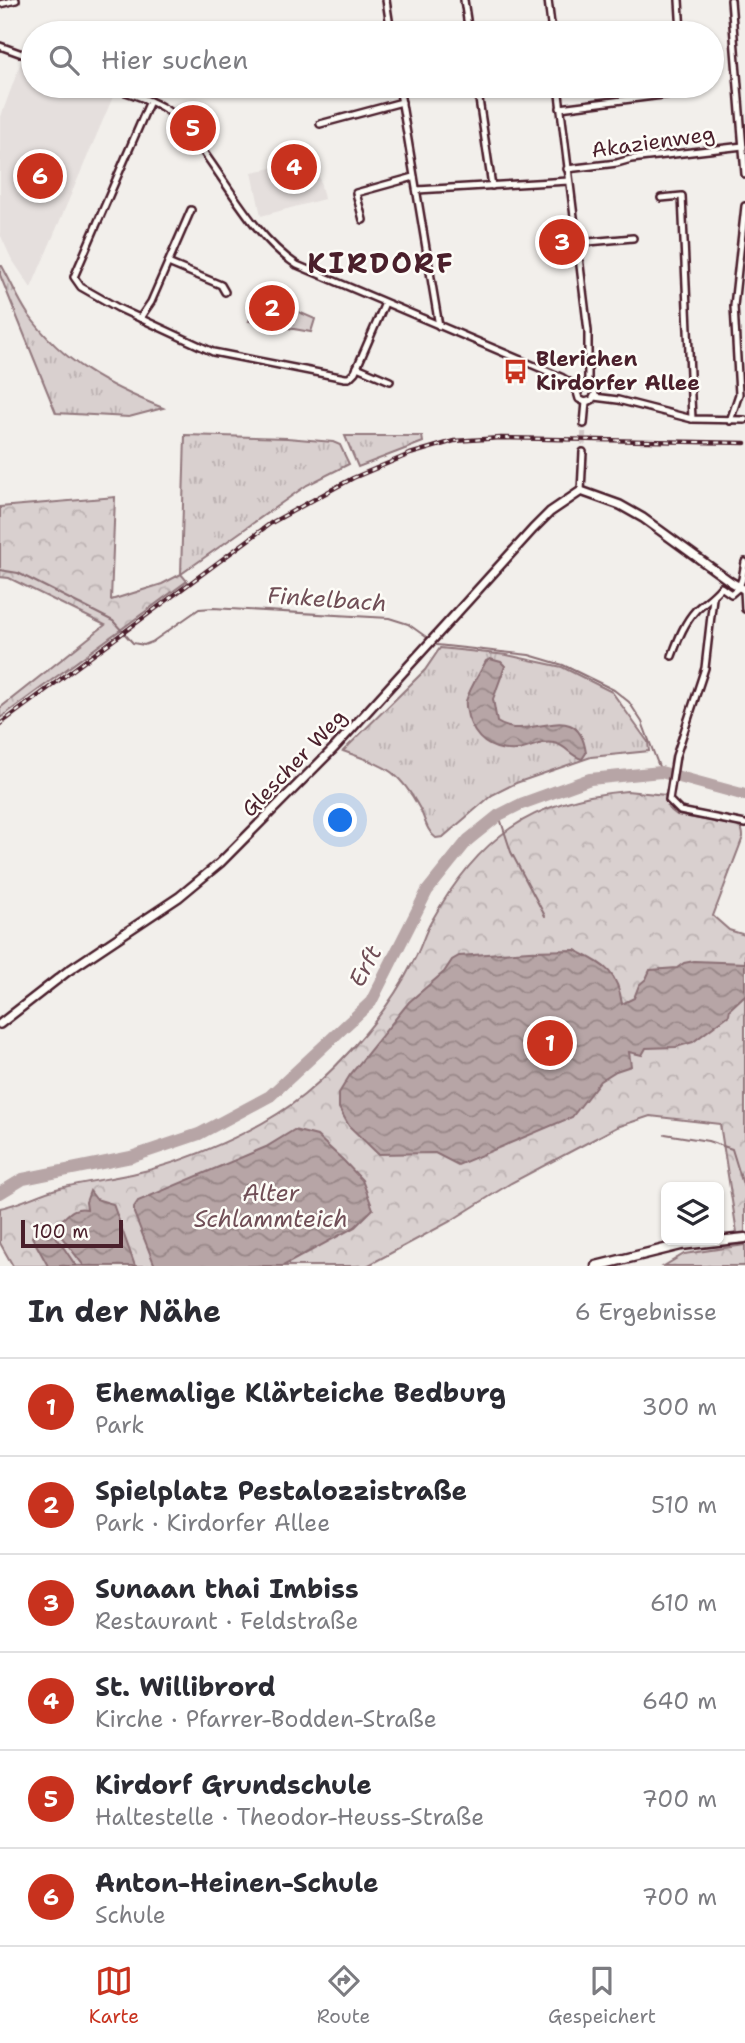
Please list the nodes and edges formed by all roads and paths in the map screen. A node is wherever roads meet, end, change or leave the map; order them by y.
1 (16, 0) edge
2 (386, 0) edge
3 (464, 0) edge
4 (548, 0) edge
5 (679, 0) edge
6 (731, 0) edge
7 (0, 4) edge
8 (389, 21) edge
9 (468, 21) edge
10 (551, 21) edge
11 (681, 21) edge
12 (0, 46) edge
13 (21, 54) edge
14 (745, 58) edge
15 (736, 59) junction
16 (738, 84) junction
17 (745, 84) edge
18 (141, 98) edge
19 (402, 98) edge
20 (479, 98) edge
21 (559, 98) edge
22 (639, 98) edge
23 (150, 101) junction
24 (402, 102) junction
25 (560, 108) junction
26 (320, 124) dead end
27 (743, 146) junction
28 (568, 169) junction
29 (745, 174) edge
30 (414, 177) junction
31 (569, 181) junction
32 (492, 186) junction
33 (416, 190) junction
34 (661, 198) dead end
35 (745, 206) edge
36 (191, 210) dead end
37 (363, 220) dead end
38 (633, 238) dead end
39 (577, 243) junction
40 (168, 263) junction
41 (225, 292) dead end
42 (384, 303) junction
43 (140, 318) junction
44 (439, 326) junction
45 (357, 366) junction
46 (390, 381) dead end
47 (588, 385) junction
48 (579, 388) junction
49 (594, 397) junction
50 (586, 402) junction
51 (692, 419) junction
52 (745, 420) edge
53 (730, 421) junction
54 (584, 425) tunnel mouth
55 (583, 452) tunnel mouth
56 (582, 491) junction
57 (745, 562) edge
58 (743, 589) edge
59 (713, 598) junction
60 (745, 609) edge
61 (672, 656) dead end
62 (745, 824) edge
63 (0, 1024) edge
64 (745, 1238) edge
65 (596, 1266) edge

1 - 7 street
2 - 8 street
3 - 9 street
4 - 10 street
5 - 11 street
6 - 15 street
12 - 13 street
14 - 15 street
15 - 16 street
16 - 17 street
16 - 27 street
18 - 23 street
19 - 24 street
20 - 32 street
21 - 25 street
22 - 25 street
23 - 42 street
23 - 43 street
24 - 26 street
24 - 30 street
25 - 28 street
27 - 28 street, Akazienweg
27 - 29 street
28 - 31 street
30 - 33 street
30 - 37 street
31 - 32 street
31 - 39 street
32 - 33 street
33 - 44 street
34 - 51 street
35 - 53 street
36 - 40 street
38 - 39 street
39 - 47 street
40 - 41 street
40 - 43 street
42 - 44 street
42 - 45 street
43 - 45 street
44 - 48 street
45 - 46 street
47 - 48 street
47 - 49 street
48 - 50 street
49 - 50 street
49 - 51 street
50 - 54 street
51 - 53 street
52 - 53 street
55 - 56 street
56 - 58 street
56 - 63 street, Glescher Weg
57 - 58 street
58 - 59 street
58 - 60 street
59 - 61 street
59 - 62 street
64 - 65 main road

